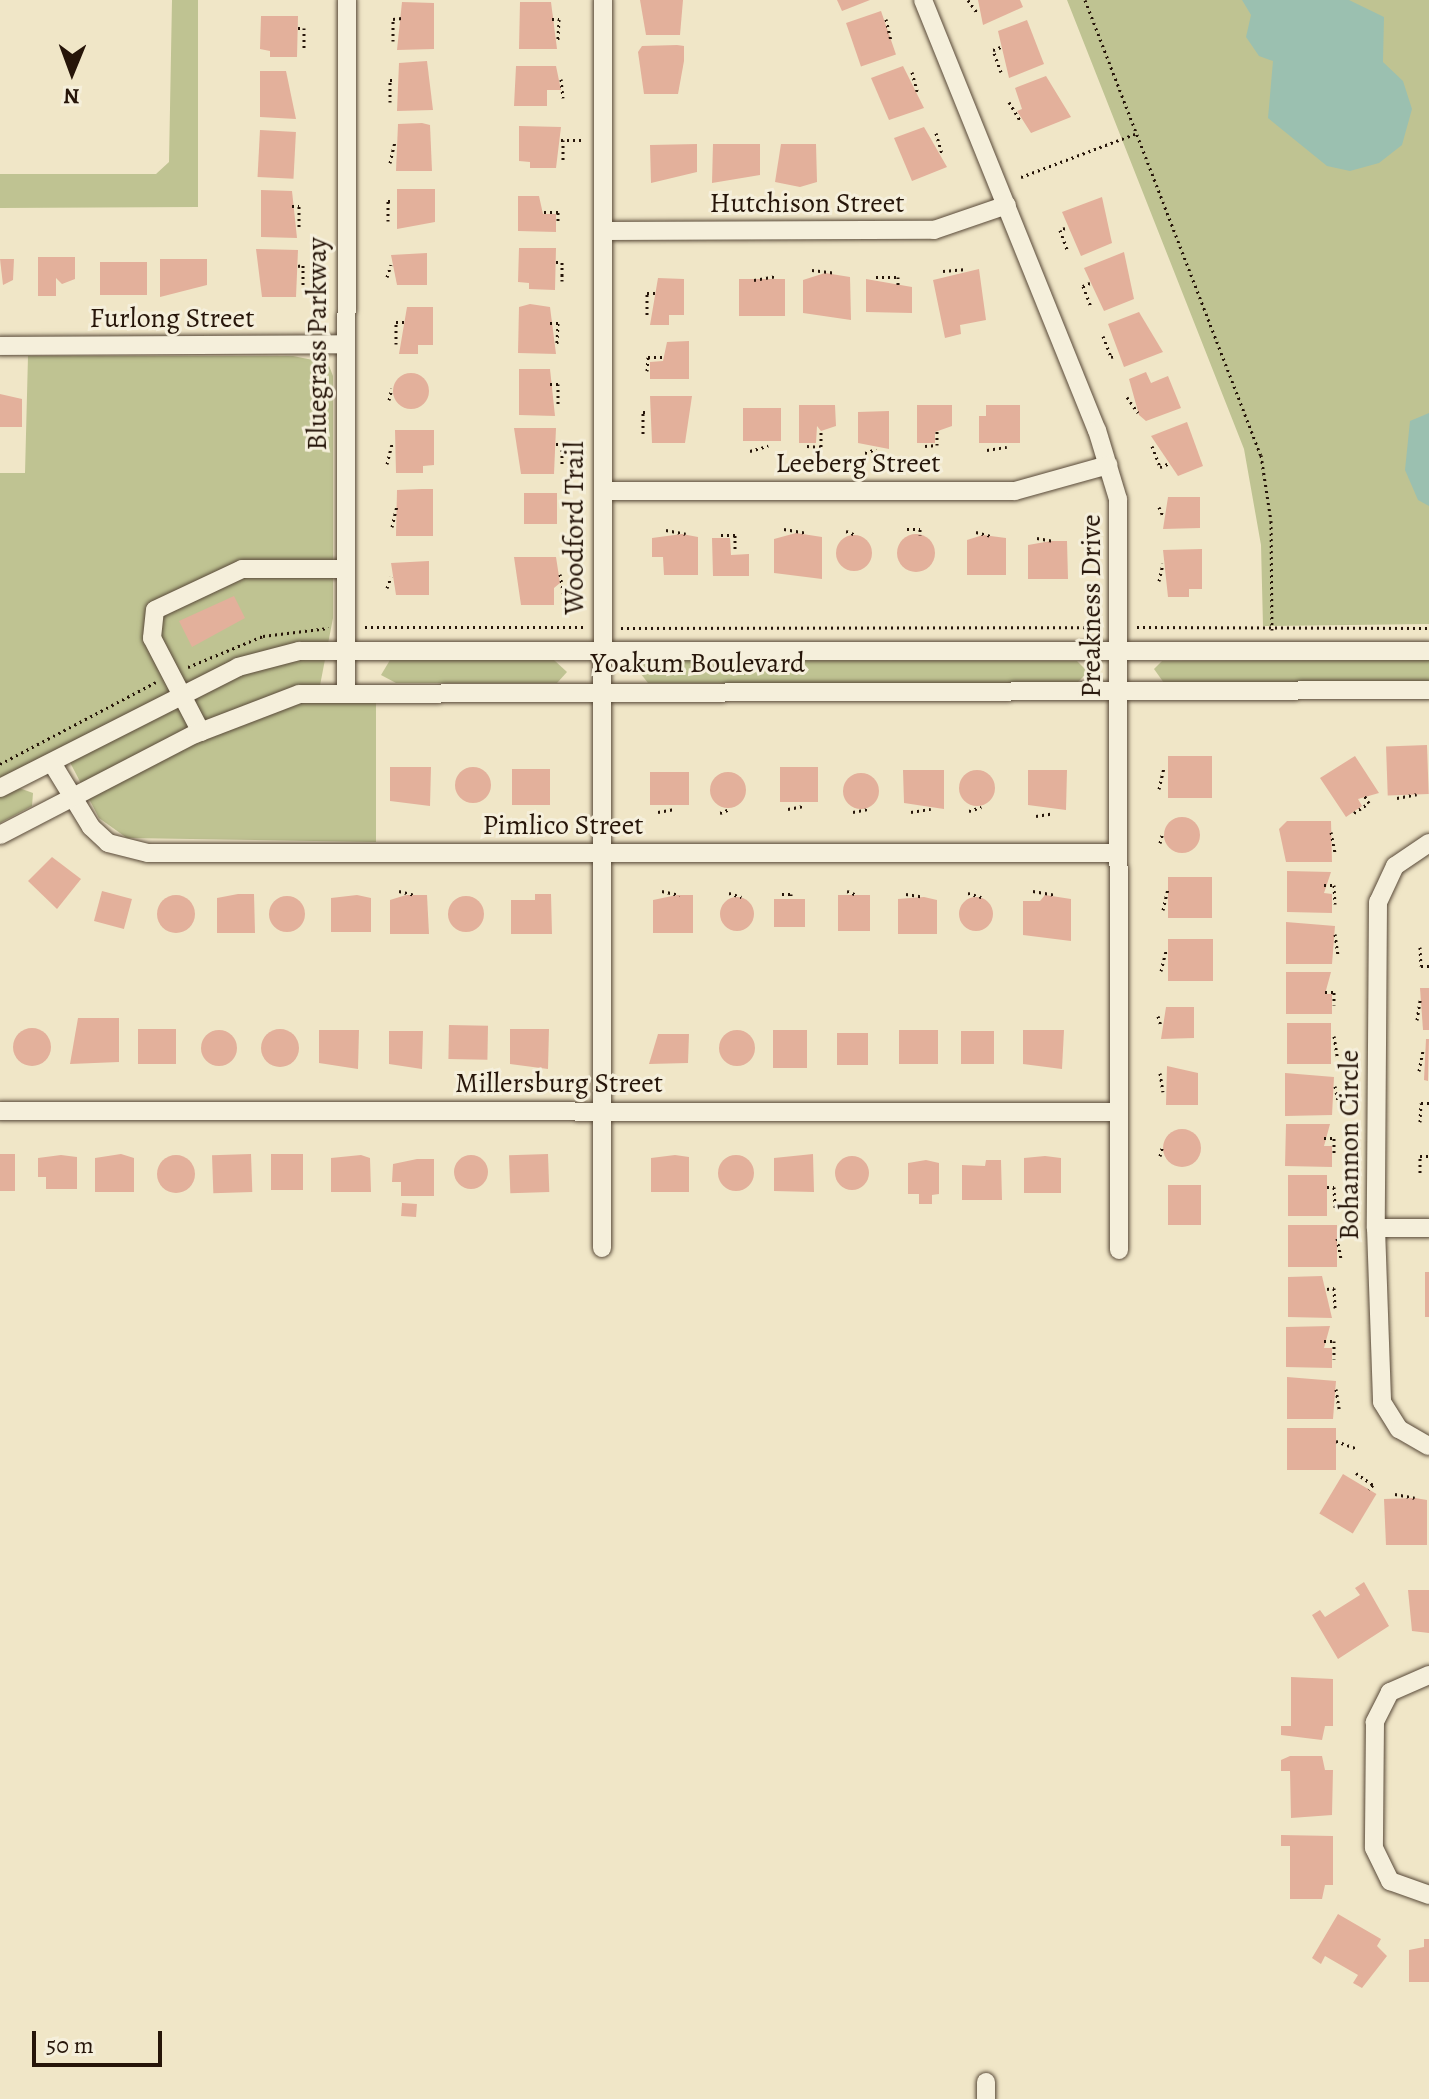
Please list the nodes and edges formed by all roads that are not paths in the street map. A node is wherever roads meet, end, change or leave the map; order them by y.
1 (347, 0) edge
2 (603, 0) edge
3 (923, 0) edge
4 (1007, 205) junction
5 (603, 231) junction
6 (345, 344) junction
7 (0, 346) edge
8 (1108, 465) junction
9 (603, 491) junction
10 (345, 569) junction
11 (1429, 651) edge
12 (346, 652) junction
13 (1119, 652) junction
14 (602, 653) junction
15 (346, 689) junction
16 (1429, 690) edge
17 (602, 691) junction
18 (184, 694) junction
19 (1119, 694) junction
20 (201, 732) junction
21 (52, 763) junction
22 (0, 788) edge
23 (71, 795) junction
24 (0, 835) edge
25 (1429, 843) edge
26 (1118, 853) junction
27 (601, 854) junction
28 (0, 1111) edge
29 (601, 1111) junction
30 (1119, 1112) junction
31 (1376, 1228) junction
32 (1429, 1228) edge
33 (602, 1248) dead end
34 (1119, 1250) dead end
35 (1429, 1446) edge
36 (1429, 1675) edge
37 (1429, 1895) edge

1 - 6 street, Bluegrass Parkway
2 - 5 street, Woodford Trail
3 - 4 street, Preakness Drive
4 - 5 street, Hutchison Street
4 - 8 street, Preakness Drive
5 - 9 street, Woodford Trail
6 - 7 street, Furlong Street
6 - 10 street, Bluegrass Parkway
8 - 9 street, Leeberg Street
8 - 13 street, Preakness Drive
9 - 14 street, Woodford Trail
10 - 12 street, Bluegrass Parkway
10 - 18 street
11 - 13 street, Yoakum Boulevard
12 - 14 street, Yoakum Boulevard
12 - 15 street, Bluegrass Parkway
12 - 18 street, Yoakum Boulevard
13 - 14 street, Yoakum Boulevard
13 - 19 street, Preakness Drive
14 - 17 street, Woodford Trail
15 - 17 street, Yoakum Boulevard
15 - 20 street, Yoakum Boulevard
16 - 19 street, Yoakum Boulevard
17 - 19 street, Yoakum Boulevard
17 - 27 street, Woodford Trail
18 - 20 street
18 - 21 street, Yoakum Boulevard
19 - 26 street, Preakness Drive
20 - 23 street, Yoakum Boulevard
21 - 22 street, Yoakum Boulevard
21 - 23 street, Pimlico Street
23 - 24 street, Yoakum Boulevard
23 - 27 street, Pimlico Street
25 - 31 street, Bohannon Circle
26 - 27 street, Pimlico Street
26 - 30 street, Preakness Drive
27 - 29 street, Woodford Trail
28 - 29 street, Millersburg Street
29 - 30 street, Millersburg Street
29 - 33 street, Woodford Trail
30 - 34 street, Preakness Drive
31 - 32 street
31 - 35 street, Bohannon Circle
36 - 37 street

